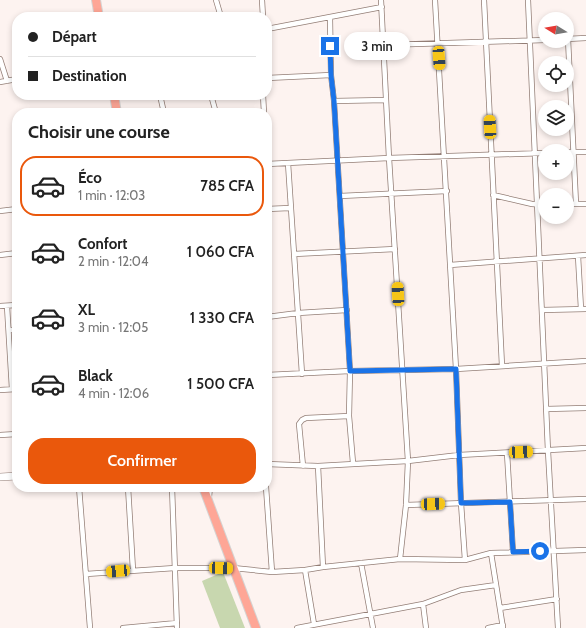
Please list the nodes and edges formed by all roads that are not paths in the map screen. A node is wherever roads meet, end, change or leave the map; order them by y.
1 (96, 0) edge
2 (216, 0) edge
3 (262, 0) edge
4 (381, 0) edge
5 (435, 0) edge
6 (484, 0) edge
7 (528, 0) edge
8 (382, 7) junction
9 (98, 12) edge
10 (220, 12) edge
11 (263, 12) edge
12 (330, 18) junction
13 (272, 28) edge
14 (586, 38) edge
15 (574, 39) edge
16 (538, 40) edge
17 (530, 41) junction
18 (486, 42) junction
19 (438, 44) junction
20 (384, 45) junction
21 (568, 48) edge
22 (0, 59) edge
23 (331, 75) junction
24 (272, 78) edge
25 (12, 80) edge
26 (7, 81) junction
27 (0, 83) edge
28 (386, 100) junction
29 (334, 101) junction
30 (574, 144) edge
31 (574, 152) joint
32 (586, 152) edge
33 (534, 153) junction
34 (538, 153) edge
35 (491, 155) junction
36 (445, 156) junction
37 (389, 158) junction
38 (338, 161) junction
39 (272, 164) edge
40 (288, 164) junction
41 (447, 191) junction
42 (391, 193) junction
43 (493, 195) junction
44 (340, 196) junction
45 (576, 204) joint
46 (586, 204) edge
47 (537, 205) junction
48 (290, 208) junction
49 (272, 209) edge
50 (12, 210) edge
51 (0, 211) edge
52 (395, 249) junction
53 (343, 251) junction
54 (12, 254) edge
55 (294, 254) junction
56 (0, 255) edge
57 (586, 255) edge
58 (578, 256) junction
59 (540, 258) junction
60 (496, 262) junction
61 (450, 265) junction
62 (0, 306) edge
63 (7, 306) junction
64 (12, 306) edge
65 (584, 309) edge
66 (347, 310) junction
67 (542, 310) junction
68 (298, 313) junction
69 (272, 316) edge
70 (9, 330) joint
71 (586, 360) edge
72 (545, 363) junction
73 (12, 365) edge
74 (502, 366) junction
75 (456, 369) junction
76 (402, 370) junction
77 (350, 371) junction
78 (302, 374) junction
79 (272, 375) edge
80 (12, 389) edge
81 (0, 390) edge
82 (586, 408) edge
83 (546, 409) junction
84 (349, 416) junction
85 (12, 434) edge
86 (0, 435) edge
87 (586, 448) edge
88 (548, 451) junction
89 (507, 453) junction
90 (459, 455) junction
91 (408, 461) junction
92 (272, 464) edge
93 (353, 464) junction
94 (303, 466) junction
95 (318, 466) junction
96 (12, 476) edge
97 (0, 477) edge
98 (79, 492) edge
99 (128, 492) edge
100 (172, 492) edge
101 (205, 492) edge
102 (209, 492) edge
103 (266, 492) edge
104 (586, 499) edge
105 (551, 500) junction
106 (208, 501) junction
107 (510, 502) junction
108 (461, 503) junction
109 (406, 505) junction
110 (586, 550) edge
111 (554, 551) junction
112 (513, 552) junction
113 (491, 553) junction
114 (400, 559) junction
115 (465, 560) junction
116 (361, 563) junction
117 (323, 567) junction
118 (176, 568) junction
119 (233, 568) junction
120 (133, 570) junction
121 (305, 570) junction
122 (272, 572) junction
123 (86, 574) junction
124 (496, 585) junction
125 (557, 599) junction
126 (423, 604) junction
127 (500, 608) junction
128 (371, 614) junction
129 (314, 624) junction
130 (177, 626) edge
131 (503, 626) edge
132 (90, 628) edge
133 (123, 628) edge
134 (256, 628) edge
135 (297, 628) edge
136 (373, 628) edge
137 (426, 628) edge
138 (488, 628) edge
139 (558, 628) edge

1 - 9 highway
2 - 10 street
3 - 11 street
4 - 8 street
5 - 19 street
6 - 18 street
7 - 17 street
8 - 12 street
8 - 20 street
12 - 13 street
12 - 23 street
14 - 15 street
16 - 17 street
17 - 18 street
17 - 33 street
18 - 19 street
18 - 35 street
19 - 20 street
19 - 36 street
20 - 28 street
21 - 30 street
22 - 26 street
23 - 24 street
23 - 29 street
25 - 26 street
26 - 27 street
28 - 29 street
28 - 37 street
29 - 38 street
31 - 32 street
31 - 45 street
33 - 34 street
33 - 35 street
33 - 47 street
35 - 36 street
35 - 43 street
36 - 37 street
36 - 41 street
37 - 38 street
37 - 42 street
38 - 40 street
38 - 44 street
39 - 40 street
40 - 48 street
41 - 42 street
41 - 61 street
42 - 44 street
42 - 52 street
43 - 47 street
43 - 60 street
44 - 53 street
45 - 46 street
47 - 59 street
48 - 49 street
48 - 55 street
50 - 51 street
52 - 53 street
52 - 76 street
53 - 55 street
53 - 66 street
54 - 56 street
55 - 68 street
57 - 58 street
58 - 59 street
58 - 65 street
59 - 60 street
59 - 67 street
60 - 61 street
60 - 74 street
61 - 75 street
62 - 63 street
63 - 64 street
63 - 70 street
65 - 67 street
66 - 68 street
66 - 77 street
67 - 72 street
68 - 69 street
68 - 78 street
70 - 73 street
71 - 72 street
72 - 74 street
72 - 83 street
74 - 75 street
75 - 76 street
75 - 90 street
76 - 77 street
76 - 91 street
77 - 78 street
77 - 84 street
78 - 79 street
80 - 81 street
82 - 83 street
83 - 88 street
84 - 93 street
84 - 94 street
85 - 86 street
87 - 88 street
88 - 89 street
88 - 105 street
89 - 90 street
89 - 107 street
90 - 91 street
90 - 108 street
91 - 93 street
91 - 109 street
92 - 94 street
93 - 95 street
94 - 95 street
95 - 117 street
96 - 97 main road
98 - 123 street
99 - 120 street
100 - 118 street
101 - 106 highway
102 - 106 street
103 - 122 street
104 - 105 street
105 - 107 street
105 - 111 street
106 - 119 highway
107 - 108 street
107 - 112 street
108 - 109 street
108 - 115 street
109 - 114 street
110 - 111 street
111 - 112 street
111 - 125 street
112 - 113 street
113 - 115 street
113 - 124 street
114 - 115 street
114 - 116 street
116 - 117 street
116 - 128 street
117 - 121 street
118 - 119 street
118 - 120 street
118 - 130 street
119 - 122 street
119 - 134 highway
120 - 123 street
121 - 122 street
121 - 129 street
123 - 132 street
124 - 126 street
124 - 127 street
125 - 127 street
125 - 139 street
126 - 128 street
126 - 137 street
127 - 131 street
128 - 129 street
128 - 136 street
129 - 135 street
130 - 133 street
131 - 138 street

